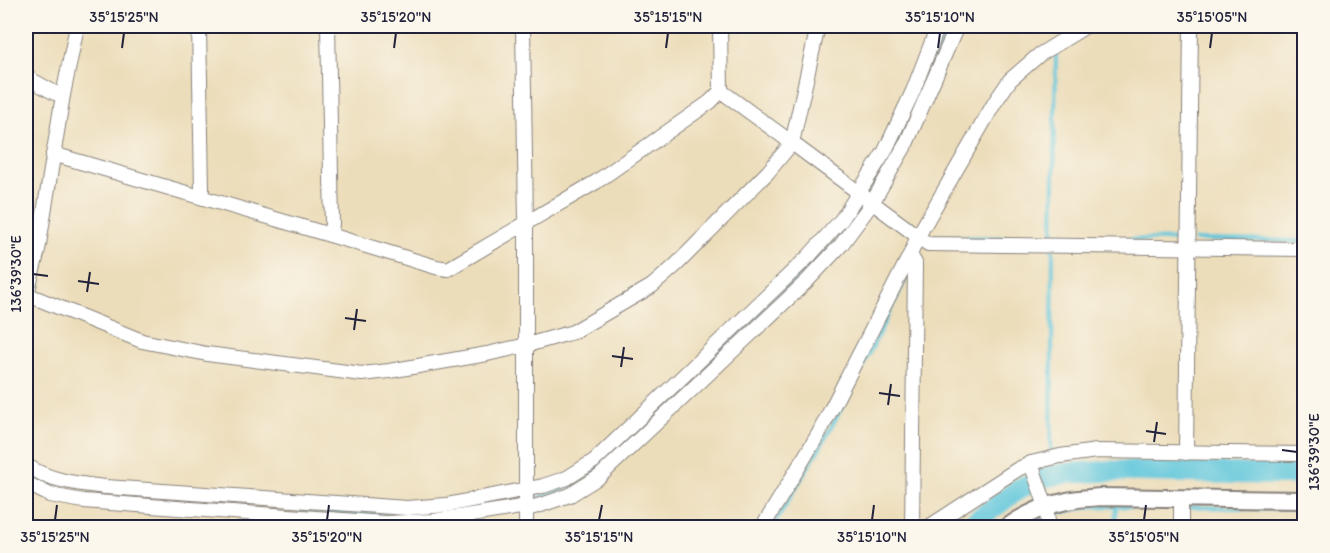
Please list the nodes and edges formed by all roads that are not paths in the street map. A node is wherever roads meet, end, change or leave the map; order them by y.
1 (77, 26) edge
2 (199, 26) edge
3 (328, 26) edge
4 (523, 26) edge
5 (720, 26) edge
6 (818, 26) edge
7 (938, 26) edge
8 (957, 26) edge
9 (1086, 26) edge
10 (1191, 26) edge
11 (26, 77) edge
12 (721, 91) junction
13 (63, 95) junction
14 (792, 143) junction
15 (53, 154) junction
16 (200, 196) junction
17 (866, 198) junction
18 (526, 223) junction
19 (330, 235) junction
20 (918, 236) junction
21 (1189, 248) junction
22 (1305, 249) edge
23 (910, 255) junction
24 (26, 296) edge
25 (527, 345) junction
26 (1186, 453) junction
27 (1305, 454) edge
28 (26, 465) edge
29 (1032, 466) junction
30 (26, 483) edge
31 (1182, 498) junction
32 (527, 500) junction
33 (1305, 500) edge
34 (1044, 503) junction
35 (526, 528) edge
36 (762, 528) edge
37 (912, 528) edge
38 (927, 528) edge
39 (1006, 528) edge
40 (1048, 528) edge
41 (1181, 528) edge

1 - 13 street
2 - 16 street
3 - 19 street
4 - 18 street
5 - 12 street
6 - 14 street
7 - 17 street
8 - 17 street
9 - 20 street
10 - 21 street
11 - 13 street
12 - 14 street
12 - 18 street
13 - 15 street
14 - 17 street
14 - 25 street
15 - 16 street
15 - 24 street
16 - 19 street
17 - 20 street
17 - 32 street
17 - 32 street
18 - 19 street
18 - 25 street
20 - 21 street
20 - 23 street
21 - 22 street
21 - 26 street
23 - 36 street
23 - 37 street
24 - 25 street
25 - 32 street
26 - 27 street
26 - 29 street
28 - 32 street
29 - 34 street
29 - 38 street
30 - 32 street
31 - 33 street
31 - 34 street
31 - 41 street
32 - 35 street
34 - 39 street
34 - 40 street

